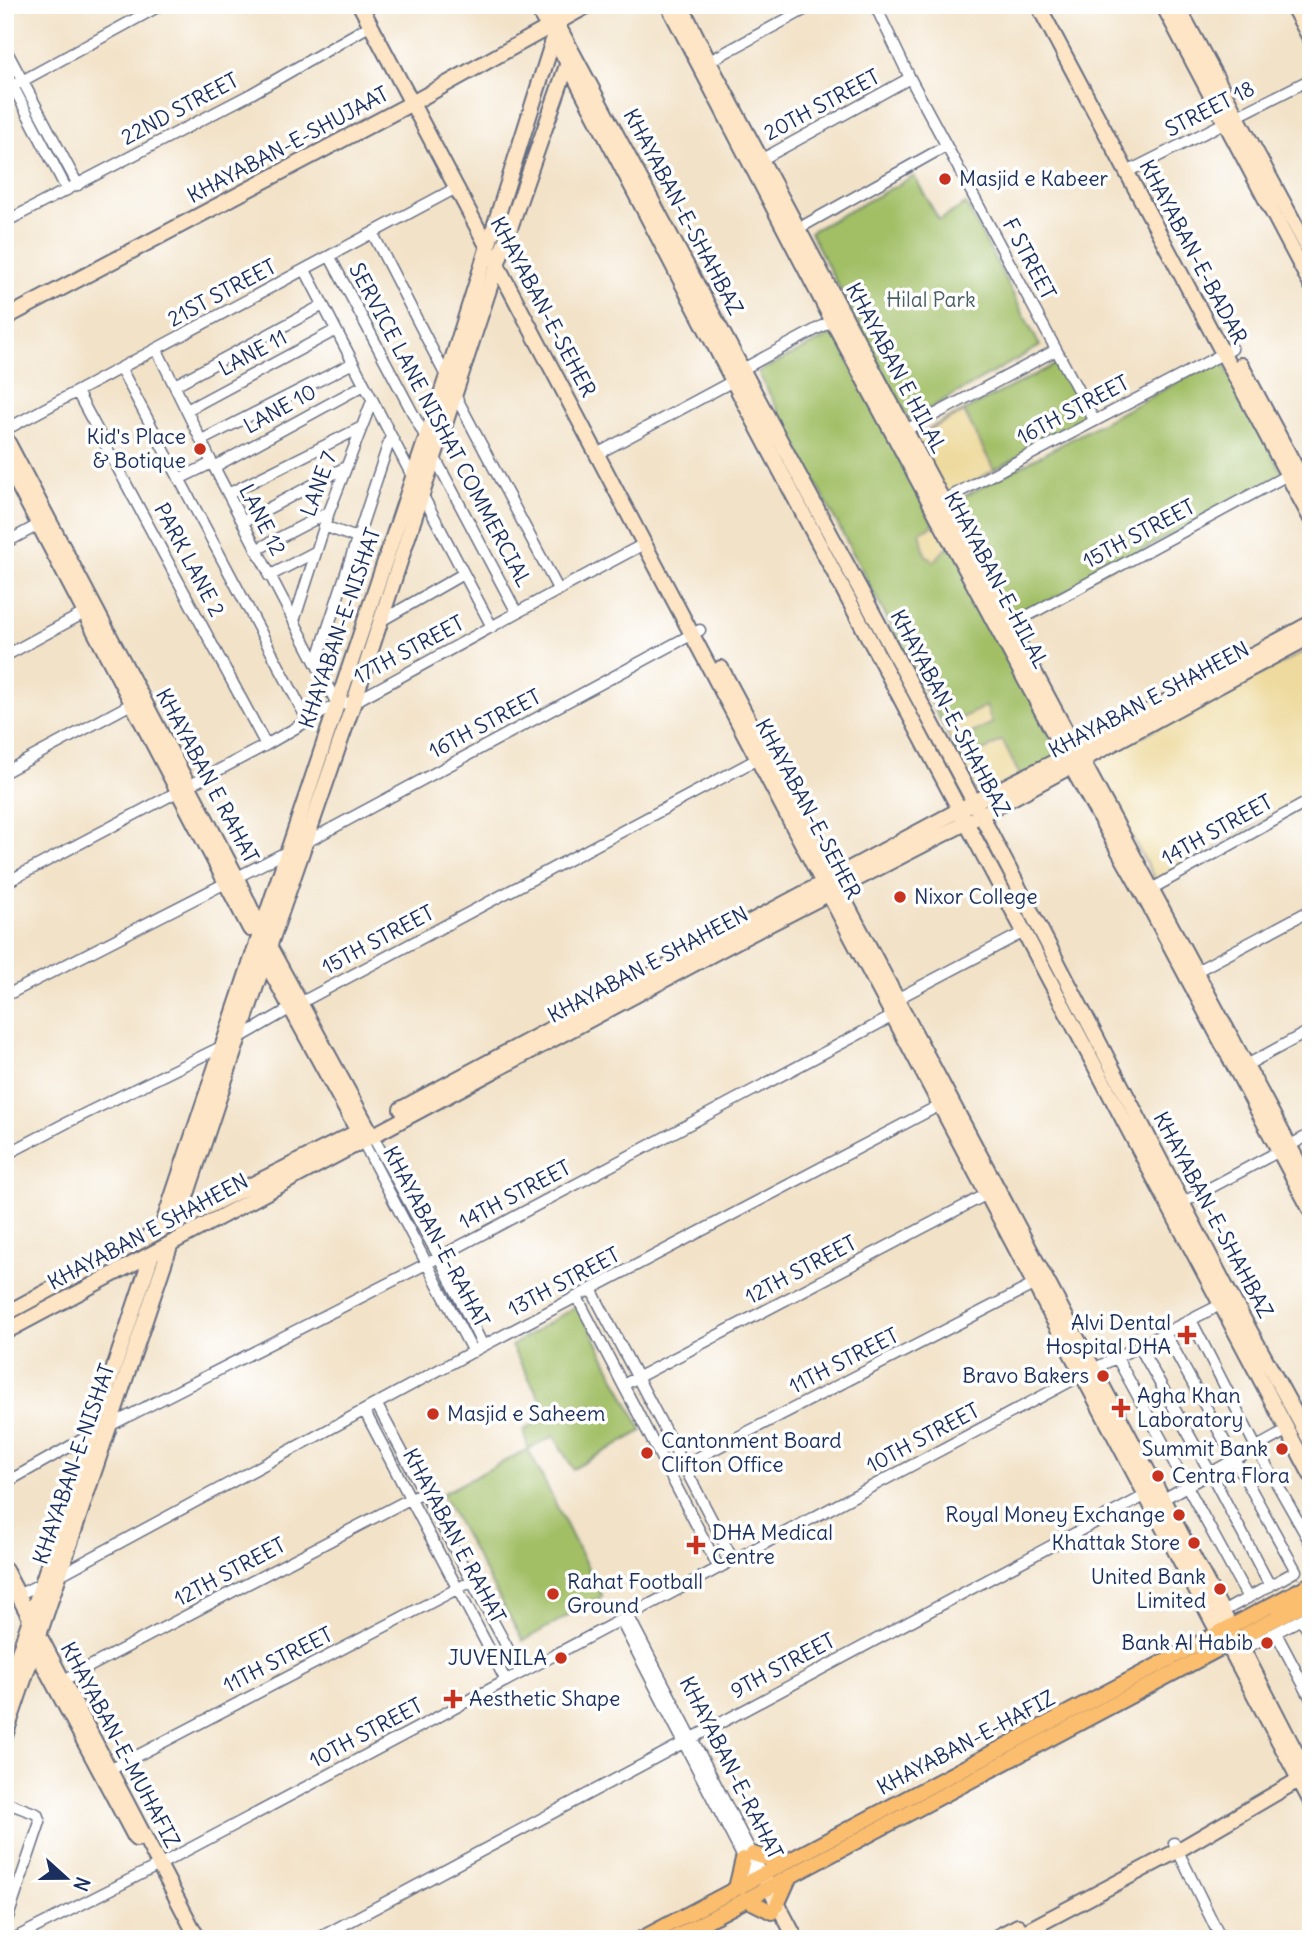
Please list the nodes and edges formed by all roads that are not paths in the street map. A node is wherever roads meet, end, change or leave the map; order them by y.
1 (161, 5) edge
2 (360, 5) edge
3 (368, 5) edge
4 (535, 5) edge
5 (572, 5) edge
6 (589, 5) edge
7 (668, 5) edge
8 (681, 5) edge
9 (813, 5) edge
10 (875, 5) edge
11 (1038, 5) edge
12 (1049, 5) edge
13 (1163, 5) edge
14 (1177, 5) edge
15 (1292, 5) edge
16 (1303, 5) edge
17 (1311, 19) edge
18 (550, 21) edge
19 (371, 26) junction
20 (1311, 40) edge
21 (5, 48) edge
22 (704, 64) junction
23 (567, 65) junction
24 (5, 71) edge
25 (911, 78) junction
26 (1311, 79) edge
27 (18, 84) junction
28 (413, 97) junction
29 (1231, 121) junction
30 (946, 146) junction
31 (757, 162) junction
32 (1131, 170) junction
33 (78, 185) junction
34 (456, 188) junction
35 (67, 190) junction
36 (5, 222) edge
37 (793, 231) junction
38 (373, 234) junction
39 (489, 241) junction
40 (1311, 254) edge
41 (330, 257) junction
42 (499, 261) junction
43 (305, 270) junction
44 (1311, 285) edge
45 (323, 305) junction
46 (5, 309) edge
47 (838, 317) junction
48 (5, 318) edge
49 (336, 330) junction
50 (157, 350) junction
51 (1056, 350) junction
52 (1228, 351) junction
53 (353, 363) junction
54 (121, 369) junction
55 (743, 369) junction
56 (447, 376) junction
57 (733, 381) junction
58 (364, 385) junction
59 (175, 386) junction
60 (77, 392) junction
61 (455, 395) junction
62 (372, 401) junction
63 (187, 410) junction
64 (1094, 420) junction
65 (360, 428) junction
66 (5, 430) edge
67 (900, 433) junction
68 (391, 436) junction
69 (5, 437) edge
70 (426, 438) junction
71 (202, 440) junction
72 (601, 452) junction
73 (435, 457) junction
74 (5, 460) edge
75 (213, 465) junction
76 (346, 467) junction
77 (1292, 473) junction
78 (413, 477) junction
79 (179, 479) junction
80 (228, 494) junction
81 (422, 495) junction
82 (1311, 496) edge
83 (938, 503) junction
84 (328, 512) junction
85 (1311, 519) edge
86 (243, 522) junction
87 (40, 524) junction
88 (324, 526) junction
89 (357, 538) junction
90 (5, 543) edge
91 (644, 544) junction
92 (256, 550) junction
93 (315, 552) junction
94 (463, 574) junction
95 (269, 576) junction
96 (558, 589) junction
97 (516, 611) junction
98 (86, 612) junction
99 (294, 621) junction
100 (379, 622) junction
101 (1311, 623) edge
102 (492, 628) junction
103 (1004, 628) junction
104 (696, 632) junction
105 (1311, 636) edge
106 (1285, 643) junction
107 (5, 656) edge
108 (316, 664) junction
109 (354, 702) junction
110 (133, 703) junction
111 (337, 705) junction
112 (308, 721) junction
113 (266, 745) junction
114 (762, 757) junction
115 (1074, 758) junction
116 (5, 772) edge
117 (184, 789) junction
118 (1311, 800) edge
119 (977, 809) junction
120 (962, 816) junction
121 (305, 843) junction
122 (287, 852) junction
123 (231, 879) junction
124 (5, 883) edge
125 (830, 886) junction
126 (1148, 891) junction
127 (1311, 910) edge
128 (1024, 932) junction
129 (263, 945) junction
130 (1191, 974) junction
131 (5, 996) edge
132 (296, 1006) junction
133 (892, 1006) junction
134 (1311, 1030) edge
135 (239, 1038) junction
136 (223, 1045) junction
137 (1242, 1068) junction
138 (940, 1105) junction
139 (365, 1134) junction
140 (1311, 1134) edge
141 (1284, 1148) junction
142 (5, 1155) edge
143 (1311, 1186) edge
144 (992, 1191) junction
145 (1182, 1203) junction
146 (1311, 1211) edge
147 (177, 1224) junction
148 (161, 1230) junction
149 (170, 1246) junction
150 (152, 1254) junction
151 (439, 1258) junction
152 (426, 1264) junction
153 (1035, 1284) junction
154 (591, 1289) junction
155 (578, 1297) junction
156 (1220, 1305) junction
157 (5, 1314) edge
158 (1191, 1320) junction
159 (5, 1332) edge
160 (1165, 1333) junction
161 (483, 1346) junction
162 (1139, 1346) junction
163 (473, 1352) junction
164 (1117, 1358) junction
165 (1088, 1372) junction
166 (638, 1378) junction
167 (623, 1385) junction
168 (377, 1405) junction
169 (365, 1412) junction
170 (109, 1426) junction
171 (1286, 1431) junction
172 (92, 1434) junction
173 (1311, 1442) edge
174 (1256, 1447) junction
175 (1234, 1459) junction
176 (684, 1465) junction
177 (670, 1472) junction
178 (1210, 1472) junction
179 (1311, 1475) edge
180 (5, 1483) edge
181 (1188, 1485) junction
182 (423, 1492) junction
183 (1154, 1498) junction
184 (411, 1499) junction
185 (1311, 1544) edge
186 (733, 1560) junction
187 (719, 1568) junction
188 (5, 1570) edge
189 (59, 1576) junction
190 (472, 1581) junction
191 (43, 1583) junction
192 (1311, 1584) edge
193 (1270, 1586) junction
194 (458, 1588) junction
195 (9, 1595) edge
196 (1248, 1598) junction
197 (1307, 1611) edge
198 (1217, 1615) junction
199 (625, 1619) junction
200 (32, 1633) junction
201 (1276, 1633) junction
202 (1311, 1636) edge
203 (1231, 1640) junction
204 (10, 1663) edge
205 (521, 1673) junction
206 (506, 1681) junction
207 (59, 1682) junction
208 (5, 1694) edge
209 (1311, 1699) edge
210 (5, 1736) edge
211 (687, 1739) junction
212 (990, 1754) junction
213 (1305, 1756) edge
214 (997, 1768) junction
215 (106, 1771) junction
216 (1306, 1779) edge
217 (5, 1802) edge
218 (1311, 1802) edge
219 (1178, 1846) junction
220 (748, 1857) junction
221 (155, 1867) junction
222 (787, 1869) junction
223 (762, 1883) junction
224 (741, 1893) junction
225 (775, 1908) junction
226 (5, 1926) edge
227 (13, 1939) edge
228 (190, 1939) edge
229 (198, 1939) edge
230 (317, 1939) edge
231 (641, 1939) edge
232 (672, 1939) edge
233 (787, 1939) edge
234 (796, 1939) edge
235 (993, 1939) edge
236 (1011, 1939) edge
237 (1221, 1939) edge

1 - 27 street
2 - 19 street, KHAYABAN-E-SEHER
3 - 28 street, KHAYABAN-E-SEHER
4 - 18 street, KHAYABAN-E-SHAHBAZ
5 - 18 street
6 - 18 street
7 - 22 street
8 - 22 street
9 - 22 street
10 - 25 street, F STREET
11 - 32 street, KHAYABAN-E-BADAR
12 - 32 street, KHAYABAN-E-BADAR
13 - 29 street
14 - 29 street
15 - 20 street
16 - 17 street
18 - 23 street, KHAYABAN-E-SHAHBAZ
18 - 28 street
18 - 39 street, KHAYABAN-E-NISHAT
18 - 55 street, KHAYABAN-E-SHAHBAZ
19 - 28 street, KHAYABAN-E-SEHER
19 - 33 street, 22ND STREET
21 - 27 street
22 - 31 street
23 - 42 street, KHAYABAN-E-NISHAT
23 - 57 street, KHAYABAN-E-SHAHBAZ
24 - 27 street
25 - 30 street, F STREET
25 - 31 street, 20TH STREET
26 - 29 street, STREET 18
27 - 33 street
27 - 35 street
28 - 34 street, KHAYABAN-E-SEHER
28 - 39 street, KHAYABAN-E-SEHER
28 - 46 street, KHAYABAN-E-SHUJAAT
28 - 48 street, KHAYABAN-E-SHUJAAT
29 - 32 street, STREET 18
29 - 40 street
29 - 44 street
30 - 37 street
30 - 51 street, F STREET
31 - 37 street
32 - 52 street, KHAYABAN-E-BADAR
33 - 35 street, 22ND STREET
34 - 38 street, 21ST STREET
34 - 39 street, KHAYABAN-E-SEHER
35 - 36 street, 22ND STREET
37 - 47 street, KHAYABAN E HILAL
38 - 41 street, 21ST STREET
38 - 56 street
39 - 42 street, KHAYABAN-E-SEHER
39 - 56 street, KHAYABAN-E-NISHAT
41 - 43 street, 21ST STREET
41 - 70 street, SERVICE LANE NISHAT COMMERCIAL
42 - 61 street, KHAYABAN-E-NISHAT
42 - 72 street, KHAYABAN-E-SEHER
43 - 45 street
43 - 50 street, 21ST STREET
45 - 49 street
45 - 59 street
47 - 55 street
47 - 67 street, KHAYABAN E HILAL
49 - 53 street
49 - 63 street, LANE 11
50 - 54 street, 21ST STREET
50 - 59 street, LANE 12
51 - 64 street, F STREET
51 - 67 street
52 - 64 street, 16TH STREET
52 - 77 street, KHAYABAN-E-BADAR
53 - 58 street
53 - 71 street
54 - 60 street, 21ST STREET
54 - 79 street
55 - 119 street, KHAYABAN-E-SHAHBAZ
56 - 61 street
56 - 70 street, KHAYABAN-E-NISHAT
57 - 72 street
57 - 120 street, KHAYABAN-E-SHAHBAZ
58 - 62 street
58 - 75 street, LANE 10
59 - 63 street, LANE 12
60 - 66 street, 21ST STREET
60 - 113 street, PARK LANE 2
61 - 73 street, KHAYABAN-E-NISHAT
61 - 96 street
62 - 65 street, LANE 7
62 - 68 street
63 - 71 street, LANE 12
64 - 83 street, 16TH STREET
65 - 76 street, LANE 7
65 - 80 street
67 - 83 street, KHAYABAN E HILAL
68 - 78 street
68 - 89 street
69 - 117 street, KHAYABAN E RAHAT
70 - 73 street, SERVICE LANE NISHAT COMMERCIAL
70 - 78 street, KHAYABAN-E-NISHAT
71 - 75 street, LANE 12
72 - 91 street, KHAYABAN-E-SEHER
72 - 104 street, KHAYABAN-E-SEHER
73 - 81 street, KHAYABAN-E-NISHAT
73 - 97 street, SERVICE LANE NISHAT COMMERCIAL
74 - 87 street, KHAYABAN E RAHAT
75 - 79 street, LANE 10
75 - 80 street, LANE 12
76 - 84 street, LANE 7
76 - 86 street
77 - 82 street, KHAYABAN-E-BADAR
77 - 85 street, KHAYABAN-E-BADAR
77 - 103 street, 15TH STREET
78 - 81 street
78 - 111 street, KHAYABAN-E-NISHAT
79 - 112 street
80 - 86 street, LANE 12
81 - 94 street
81 - 100 street, KHAYABAN-E-NISHAT
83 - 103 street, KHAYABAN E HILAL
84 - 88 street, LANE 7
84 - 92 street
86 - 92 street, LANE 12
87 - 90 street
87 - 98 street, KHAYABAN E RAHAT
88 - 89 street
88 - 93 street, LANE 7
89 - 108 street
91 - 96 street, 17TH STREET
91 - 104 street, KHAYABAN-E-SEHER
92 - 95 street, LANE 12
93 - 95 street
93 - 99 street, LANE 7
94 - 100 street
94 - 102 street
95 - 99 street, LANE 12
96 - 97 street, 17TH STREET
97 - 102 street, 17TH STREET
98 - 107 street
98 - 110 street, KHAYABAN E RAHAT
99 - 108 street, LANE 12
100 - 109 street, KHAYABAN-E-NISHAT
101 - 106 street, KHAYABAN E SHAHEEN
102 - 109 street, 17TH STREET
103 - 115 street, KHAYABAN-E-HILAL
104 - 114 street, KHAYABAN-E-SEHER
104 - 121 street, 16TH STREET
105 - 106 street, KHAYABAN E SHAHEEN
106 - 115 street, KHAYABAN E SHAHEEN
108 - 111 street, LANE 12
109 - 111 street, 17TH STREET
109 - 121 street, KHAYABAN-E-NISHAT
110 - 116 street
110 - 117 street, KHAYABAN E RAHAT
111 - 112 street, 17TH STREET
111 - 122 street, KHAYABAN-E-NISHAT
112 - 113 street, 17TH STREET
113 - 117 street, 17TH STREET
114 - 125 street, KHAYABAN-E-SEHER
114 - 132 street, 15TH STREET
115 - 119 street, KHAYABAN E SHAHEEN
115 - 126 street, KHAYABAN-E-HILAL
117 - 123 street, KHAYABAN E RAHAT
117 - 124 street, 17TH STREET
118 - 126 street, 14TH STREET
119 - 120 street, KHAYABAN E SHAHEEN
119 - 145 street, KHAYABAN-E-SHAHBAZ
120 - 125 street, KHAYABAN E SHAHEEN
120 - 128 street, KHAYABAN-E-SHAHBAZ
121 - 122 street, 16TH STREET
121 - 129 street, KHAYABAN-E-NISHAT
122 - 123 street, 16TH STREET
122 - 129 street, KHAYABAN-E-NISHAT
123 - 129 street, KHAYABAN E RAHAT
123 - 131 street
125 - 133 street, KHAYABAN-E-SEHER
125 - 139 street, KHAYABAN E SHAHEEN
126 - 130 street
127 - 130 street
128 - 133 street, 14TH STREET
128 - 156 street, KHAYABAN-E-SHAHBAZ
129 - 132 street, KHAYABAN E RAHAT
129 - 135 street, KHAYABAN-E-NISHAT
129 - 136 street, KHAYABAN-E-NISHAT
130 - 137 street
132 - 135 street, 15TH STREET
132 - 139 street, KHAYABAN E RAHAT
133 - 138 street, KHAYABAN-E-SEHER
133 - 144 street, KHAYABAN-E-SEHER
133 - 151 street, 14TH STREET
134 - 137 street
135 - 136 street, 15TH STREET
135 - 147 street, KHAYABAN-E-NISHAT
136 - 142 street, 15TH STREET
136 - 148 street, KHAYABAN-E-NISHAT
137 - 141 street
138 - 144 street, KHAYABAN-E-SEHER
138 - 154 street, 13TH STREET
139 - 147 street, KHAYABAN E SHAHEEN
139 - 149 street, KHAYABAN E SHAHEEN
139 - 151 street, KHAYABAN-E-RAHAT
139 - 152 street, KHAYABAN-E-RAHAT
140 - 141 street
141 - 143 street
141 - 145 street
141 - 146 street
144 - 153 street, KHAYABAN-E-SEHER
144 - 165 street, KHAYABAN-E-SEHER
144 - 166 street, 12TH STREET
145 - 173 street, KHAYABAN-E-SHAHBAZ
147 - 148 street, KHAYABAN E SHAHEEN
148 - 157 street, KHAYABAN E SHAHEEN
149 - 150 street, KHAYABAN E SHAHEEN
149 - 170 street, KHAYABAN-E-NISHAT
150 - 159 street, KHAYABAN E SHAHEEN
150 - 172 street, KHAYABAN-E-NISHAT
151 - 152 street, 14TH STREET
151 - 161 street, KHAYABAN-E-RAHAT
152 - 163 street, KHAYABAN-E-RAHAT
152 - 170 street, 14TH STREET
153 - 165 street, KHAYABAN-E-SEHER
153 - 176 street, 11TH STREET
154 - 155 street, 13TH STREET
154 - 166 street
155 - 161 street, 13TH STREET
155 - 167 street
156 - 158 street, 10TH STREET
156 - 171 street, KHAYABAN-E-SHAHBAZ
158 - 160 street, 10TH STREET
158 - 174 street
160 - 162 street, 10TH STREET
160 - 175 street
161 - 163 street, 13TH STREET
162 - 164 street, 10TH STREET
162 - 178 street
163 - 168 street, 13TH STREET
164 - 165 street, 10TH STREET
164 - 181 street
165 - 183 street, KHAYABAN-E-SEHER
165 - 186 street, 10TH STREET
166 - 167 street, 12TH STREET
166 - 176 street
167 - 177 street
168 - 169 street, 13TH STREET
168 - 182 street
169 - 184 street, KHAYABAN E RAHAT
169 - 189 street, 13TH STREET
170 - 172 street, 14TH STREET
170 - 189 street, KHAYABAN-E-NISHAT
171 - 174 street, 9TH STREET
171 - 179 street, KHAYABAN-E-SHAHBAZ
172 - 180 street, 14TH STREET
172 - 191 street, KHAYABAN-E-NISHAT
174 - 175 street, 9TH STREET
174 - 185 street
175 - 178 street, 9TH STREET
175 - 193 street
176 - 177 street, 11TH STREET
176 - 186 street
177 - 187 street
178 - 181 street, 9TH STREET
178 - 193 street
181 - 183 street, 9TH STREET
181 - 196 street
182 - 184 street, 12TH STREET
182 - 190 street
183 - 198 street, KHAYABAN-E-SEHER
183 - 211 street, 9TH STREET
184 - 194 street, KHAYABAN E RAHAT
184 - 207 street, 12TH STREET
186 - 187 street, 10TH STREET
187 - 199 street, 10TH STREET
188 - 195 street, KHAYABAN-E-MUHAFIZ
189 - 191 street, 13TH STREET
189 - 200 street, KHAYABAN-E-NISHAT
190 - 194 street, 11TH STREET
190 - 205 street
191 - 195 street, 13TH STREET
191 - 200 street, KHAYABAN-E-NISHAT
192 - 203 main road, KHAYABAN-E-HAFIZ
193 - 196 street
194 - 206 street, KHAYABAN E RAHAT
194 - 215 street, 11TH STREET
195 - 200 street, KHAYABAN-E-MUHAFIZ
196 - 198 street
197 - 201 street
197 - 202 street
197 - 203 main road, KHAYABAN-E-HAFIZ
198 - 203 street, KHAYABAN-E-SEHER
199 - 205 street, 10TH STREET
199 - 211 street, KHAYABAN-E-RAHAT
200 - 204 street, KHAYABAN-E-NISHAT
200 - 207 street, KHAYABAN-E-MUHAFIZ
200 - 210 street, KHAYABAN-E-NISHAT
201 - 203 street
201 - 209 street
203 - 212 main road, KHAYABAN-E-HAFIZ
203 - 213 street
203 - 214 main road, KHAYABAN-E-HAFIZ
203 - 216 street, KHAYABAN-E-SEHER
204 - 208 street, KHAYABAN-E-NISHAT
205 - 206 street, 10TH STREET
206 - 221 street, 10TH STREET
207 - 215 street, KHAYABAN-E-MUHAFIZ
211 - 220 street, KHAYABAN-E-RAHAT
211 - 230 street, 9TH STREET
212 - 214 main road
212 - 222 main road, KHAYABAN-E-HAFIZ
213 - 216 street
214 - 222 main road, KHAYABAN-E-HAFIZ
215 - 221 street, KHAYABAN-E-MUHAFIZ
216 - 218 street, KHAYABAN-E-SEHER
216 - 219 street
217 - 226 street
219 - 235 street
219 - 236 street
219 - 237 street
220 - 222 main road
220 - 223 street, KHAYABAN-E-RAHAT
220 - 224 main road
221 - 227 street, 10TH STREET
221 - 228 street, KHAYABAN-E-MUHAFIZ
221 - 229 street, KHAYABAN-E-MUHAFIZ
222 - 223 main road, KHAYABAN-E-HAFIZ
222 - 225 main road
223 - 224 main road, KHAYABAN-E-HAFIZ
223 - 225 street, KHAYABAN-E-RAHAT
224 - 225 main road
224 - 231 main road, KHAYABAN-E-HAFIZ
224 - 232 main road, KHAYABAN-E-HAFIZ
225 - 233 street, KHAYABAN-E-RAHAT
225 - 234 street, KHAYABAN-E-RAHAT

